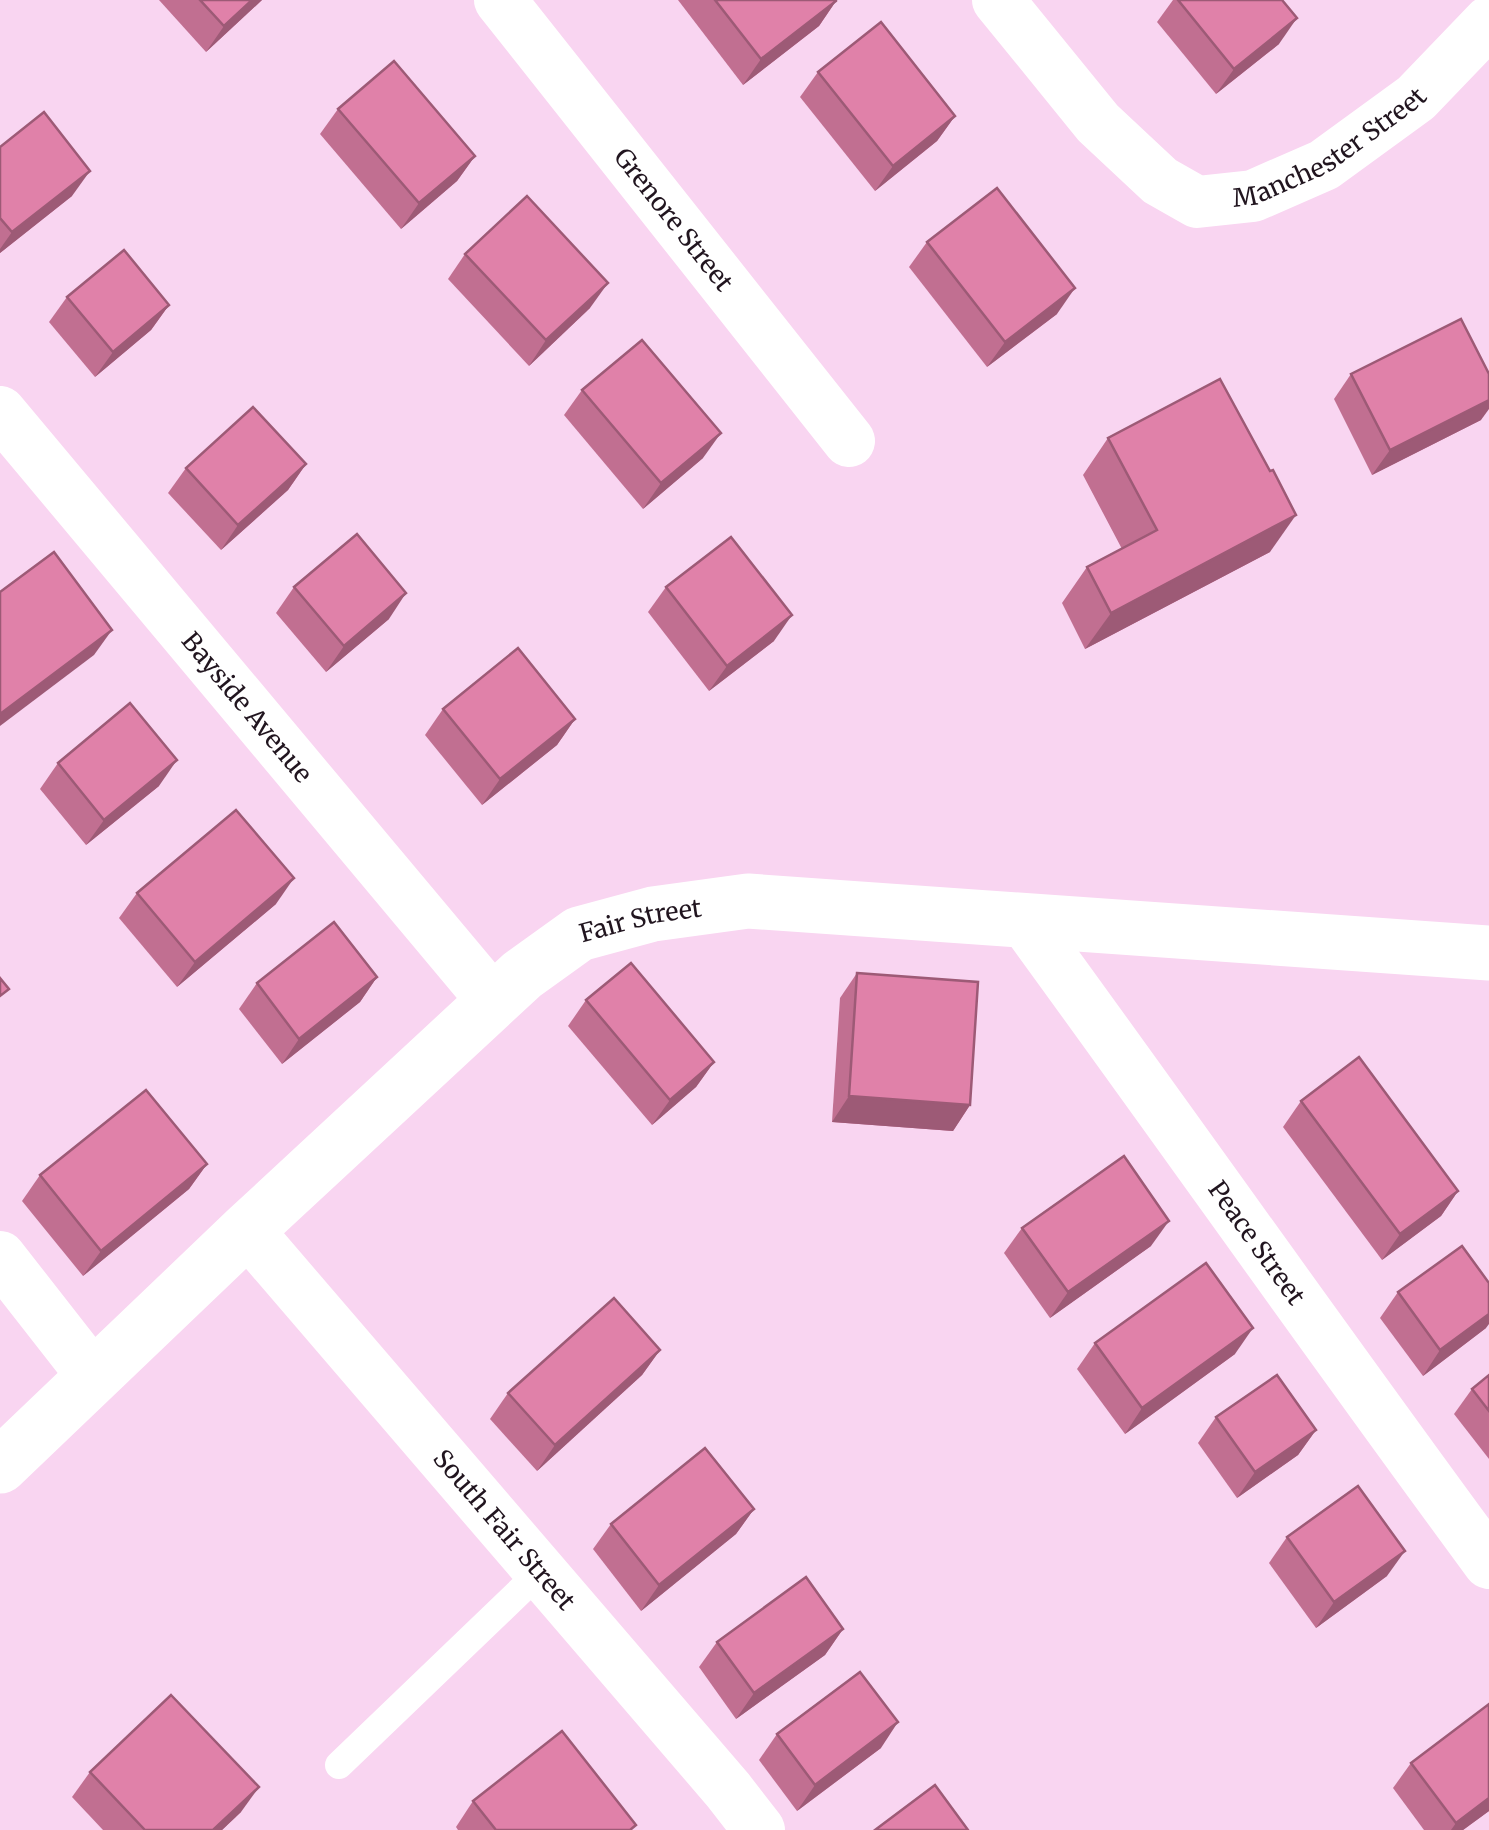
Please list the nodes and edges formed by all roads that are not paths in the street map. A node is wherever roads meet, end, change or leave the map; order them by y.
1 (500, 0) edge
2 (998, 0) edge
3 (1489, 22) edge
4 (0, 412) edge
5 (849, 442) dead end
6 (1024, 920) junction
7 (1489, 953) edge
8 (494, 1002) junction
9 (248, 1230) junction
10 (0, 1257) edge
11 (93, 1376) junction
12 (0, 1466) edge
13 (1489, 1563) edge
14 (540, 1572) junction
15 (339, 1765) dead end
16 (760, 1830) edge

1 - 5 street, Grenore Street
2 - 3 street, Manchester Street
4 - 8 street, Bayside Avenue
6 - 7 street, Fair Street
6 - 8 street, Fair Street
6 - 13 street, Peace Street
8 - 9 street, Fair Street
9 - 11 street, Fair Street
9 - 14 street, South Fair Street
10 - 11 street
11 - 12 street, Fair Street
14 - 15 lane
14 - 16 street, South Fair Street

